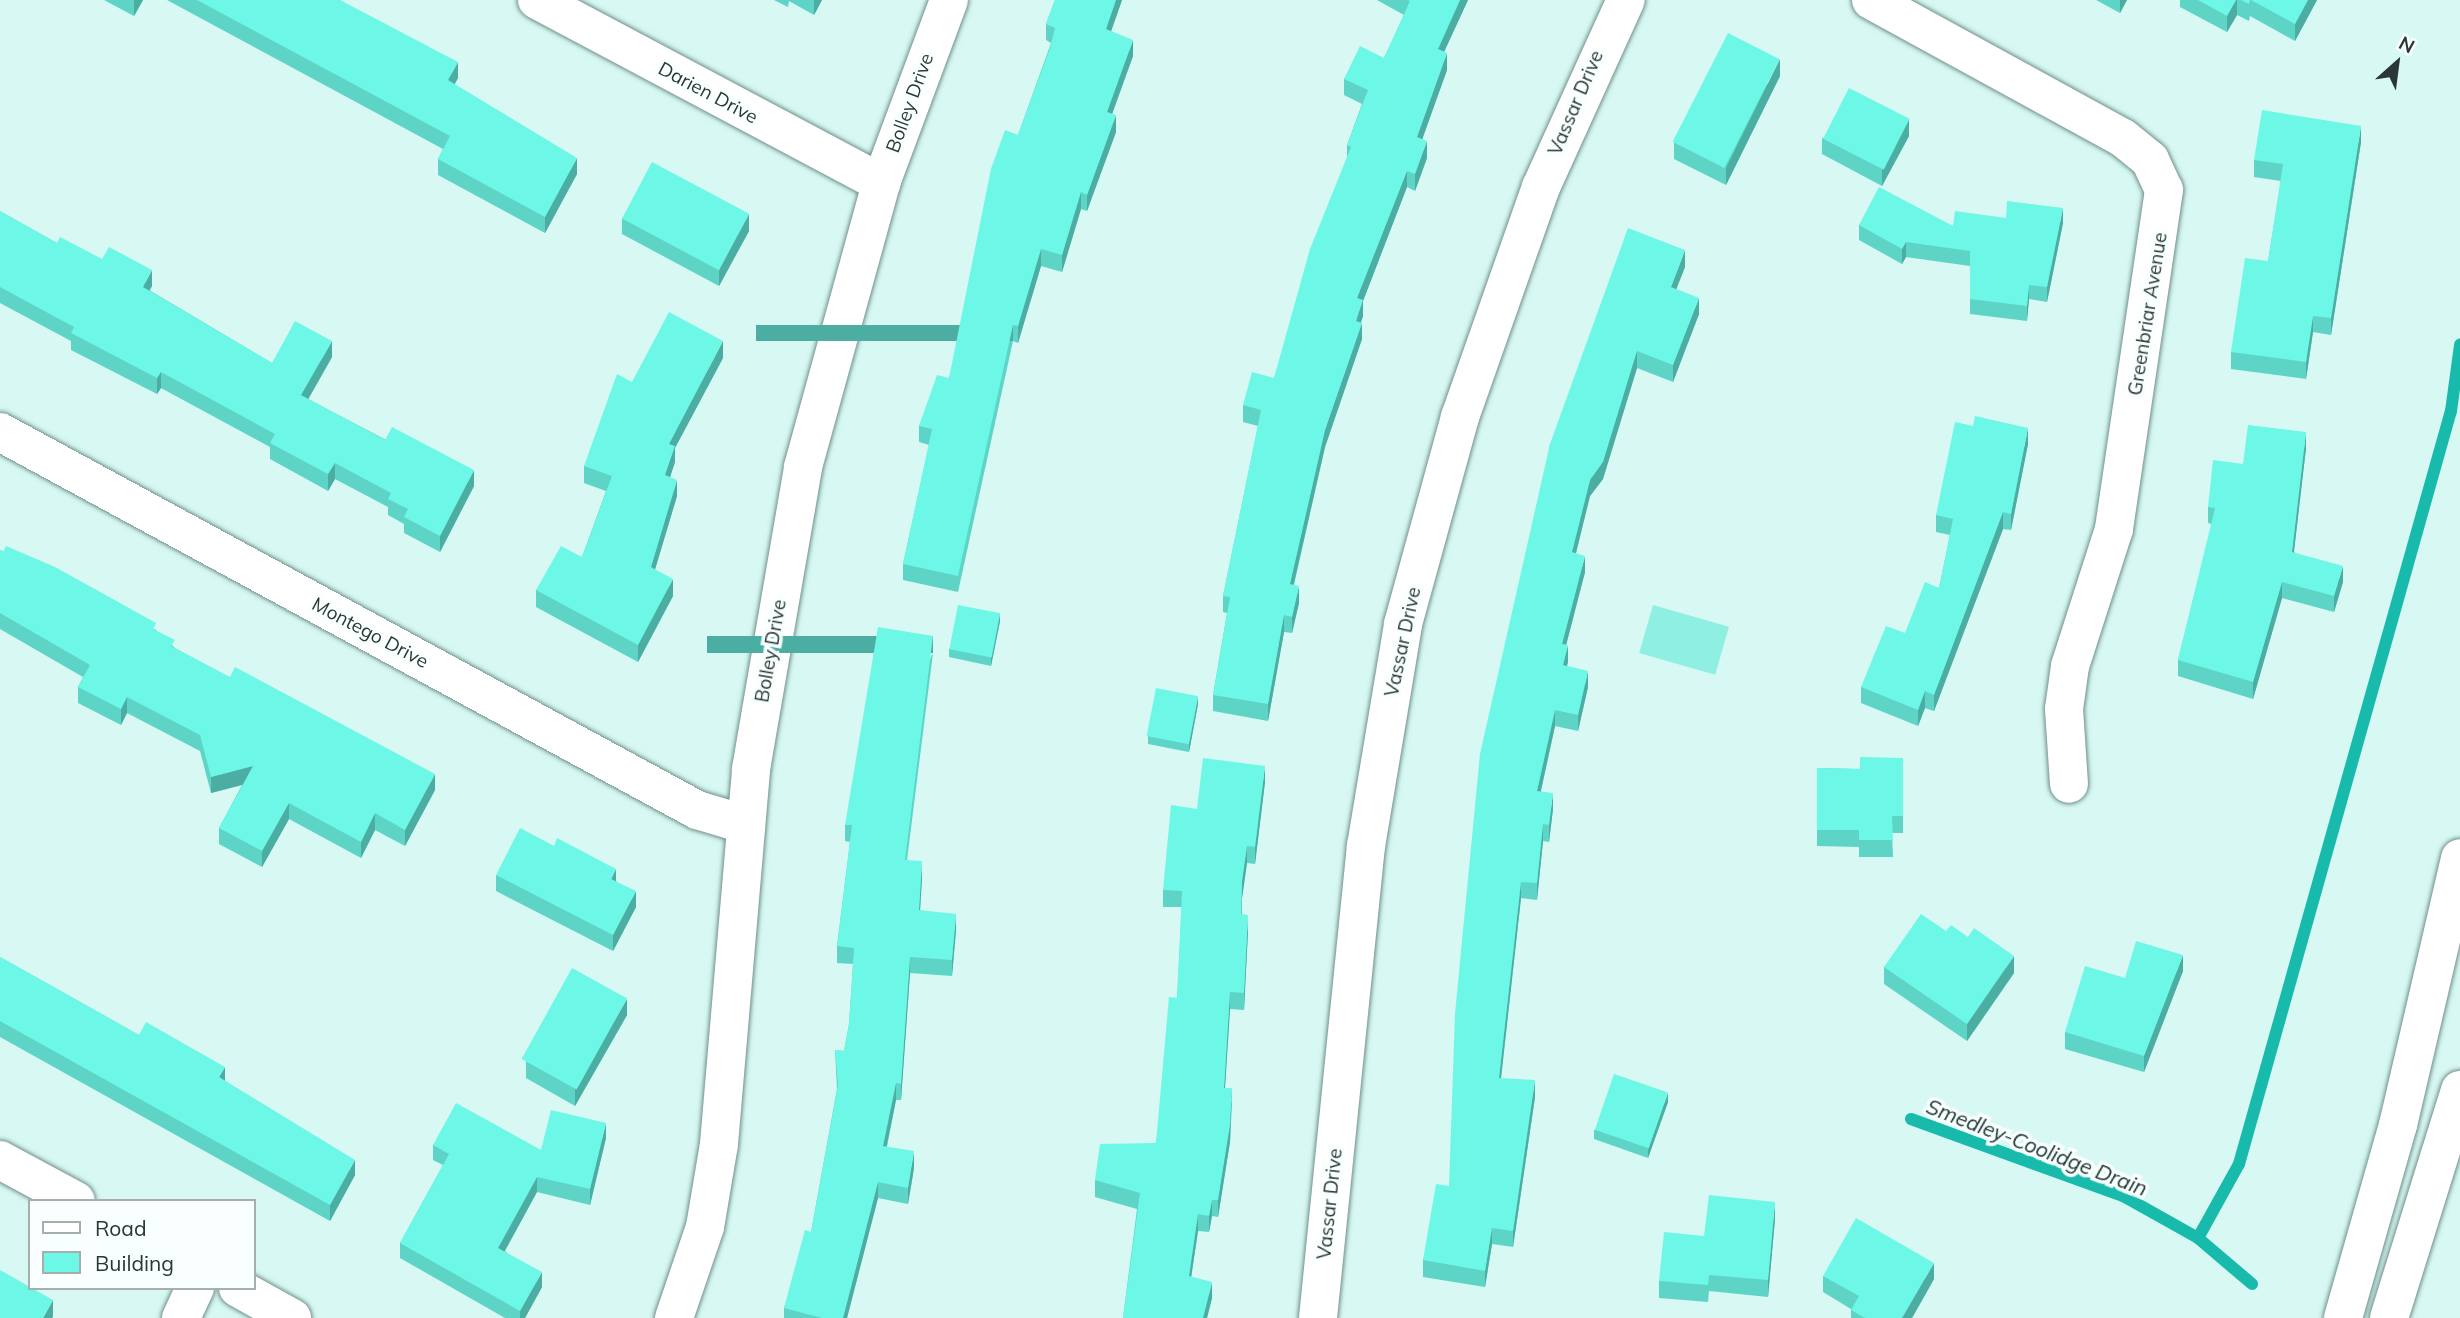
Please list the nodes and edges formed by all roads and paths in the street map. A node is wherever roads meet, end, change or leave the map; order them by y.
1 (537, 0) edge
2 (948, 0) edge
3 (1626, 0) edge
4 (1871, 0) edge
5 (881, 183) junction
6 (0, 432) edge
7 (2069, 783) dead end
8 (744, 824) junction
9 (2460, 858) edge
10 (2460, 1090) edge
11 (0, 1160) edge
12 (72, 1199) edge
13 (194, 1290) edge
14 (242, 1290) edge
15 (181, 1318) edge
16 (292, 1318) edge
17 (674, 1318) edge
18 (1318, 1318) edge
19 (2343, 1318) edge
20 (2389, 1318) edge

1 - 5 main road, Darien Drive
2 - 5 main road, Bolley Drive
3 - 18 main road, Vassar Drive
4 - 7 main road, Greenbriar Avenue
5 - 8 main road, Bolley Drive
6 - 8 main road, Montego Drive
8 - 17 main road, Bolley Drive
9 - 19 main road
10 - 20 main road
11 - 12 main road
13 - 15 main road
14 - 16 main road

